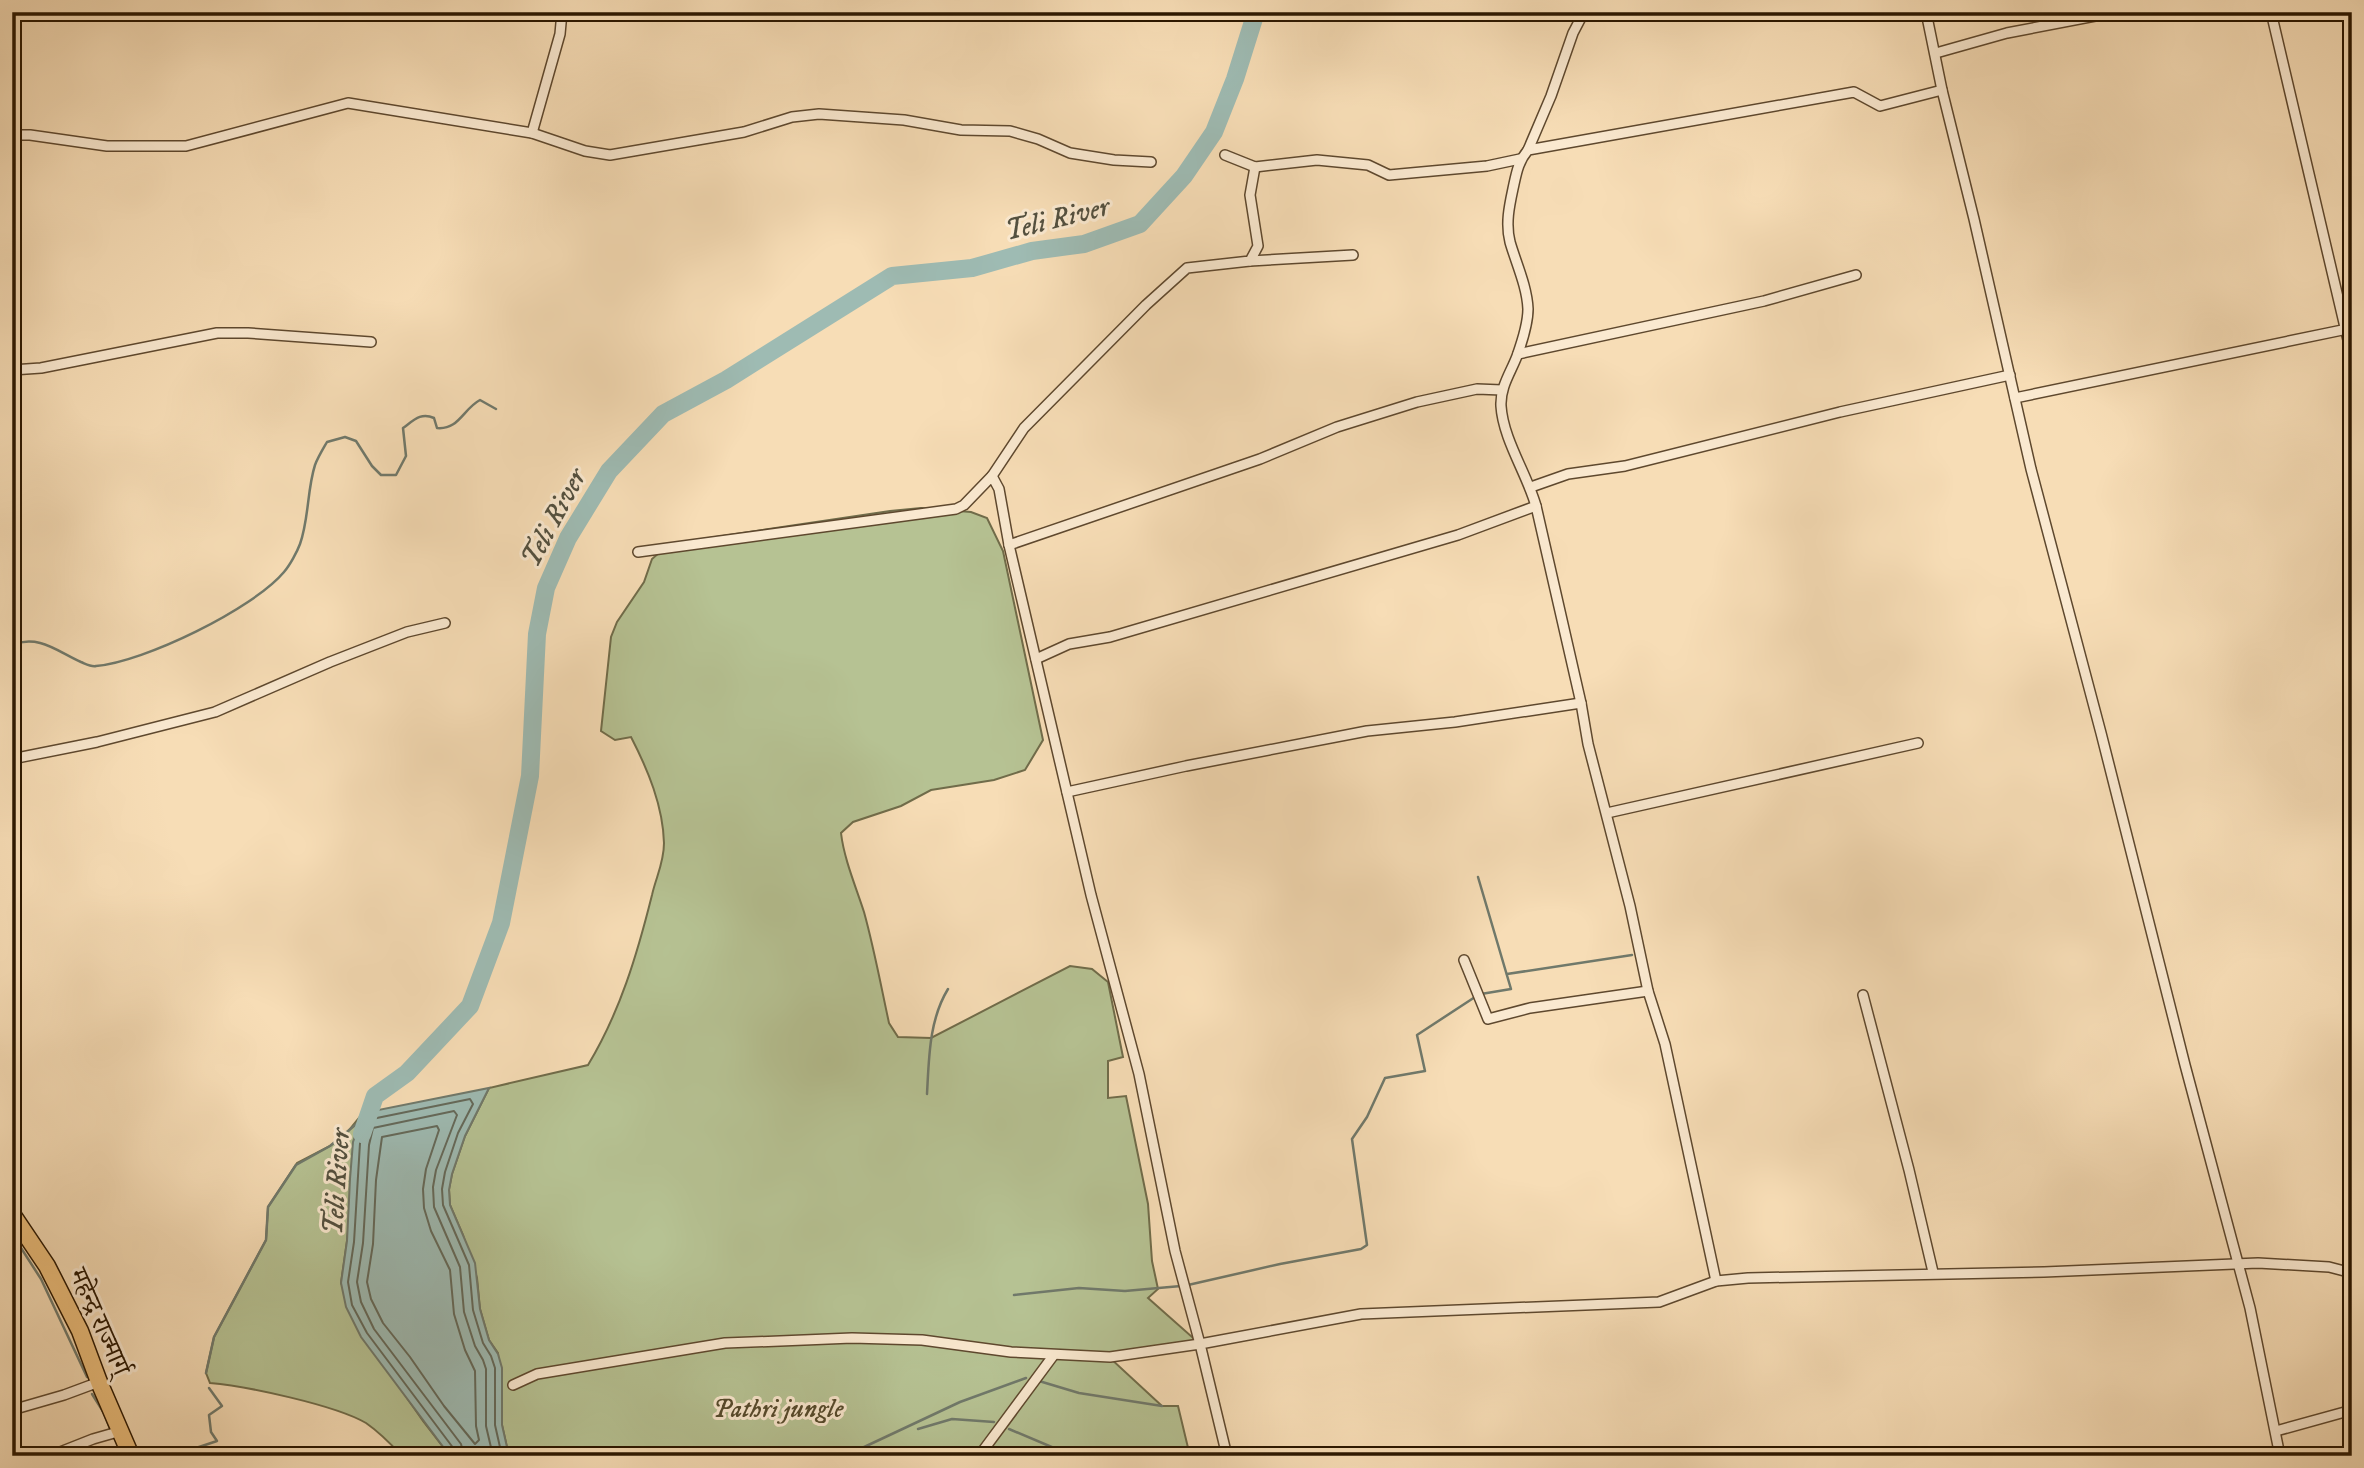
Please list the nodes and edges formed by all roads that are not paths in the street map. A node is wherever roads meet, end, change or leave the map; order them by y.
1 (562, 12) edge
2 (1584, 12) edge
3 (1926, 12) edge
4 (2116, 12) edge
5 (2271, 12) edge
6 (1936, 53) junction
7 (1942, 90) junction
8 (532, 133) junction
9 (12, 135) edge
10 (1528, 150) junction
11 (1225, 155) dead end
12 (1520, 159) junction
13 (1151, 162) dead end
14 (1255, 167) junction
15 (1353, 255) dead end
16 (1250, 261) junction
17 (1856, 275) dead end
18 (2348, 329) edge
19 (371, 342) dead end
20 (1518, 354) junction
21 (2352, 357) edge
22 (12, 370) edge
23 (2010, 375) junction
24 (1502, 390) junction
25 (2015, 398) junction
26 (992, 476) junction
27 (1531, 487) junction
28 (1536, 506) junction
29 (1009, 545) junction
30 (638, 552) dead end
31 (445, 623) dead end
32 (1036, 659) junction
33 (1581, 703) junction
34 (1918, 743) dead end
35 (12, 759) edge
36 (1067, 792) junction
37 (1607, 813) junction
38 (1464, 960) dead end
39 (1648, 991) junction
40 (1863, 995) dead end
41 (12, 1214) edge
42 (2238, 1263) junction
43 (1933, 1272) junction
44 (2352, 1273) edge
45 (1716, 1281) junction
46 (1200, 1344) junction
47 (1052, 1356) junction
48 (99, 1382) junction
49 (513, 1385) dead end
50 (12, 1410) edge
51 (2352, 1410) edge
52 (121, 1432) junction
53 (2276, 1432) junction
54 (50, 1456) edge
55 (131, 1456) edge
56 (979, 1456) edge
57 (1227, 1456) edge
58 (2280, 1456) edge

1 - 8 street
2 - 10 street
3 - 6 street
4 - 6 street
5 - 18 street
6 - 7 street
7 - 10 street
7 - 23 street
8 - 9 street
8 - 13 street
10 - 12 street
11 - 14 street
12 - 14 street
12 - 20 street
14 - 16 street
15 - 16 street
16 - 26 street
17 - 20 street
18 - 21 street
18 - 25 street
19 - 22 street
20 - 24 street
23 - 25 street
23 - 27 street
24 - 27 street
24 - 29 street
25 - 42 street
26 - 29 street
26 - 30 street
27 - 28 street
28 - 32 street
28 - 33 street
29 - 32 street
31 - 35 street
32 - 36 street
33 - 36 street
33 - 37 street
34 - 37 street
36 - 46 street
37 - 39 street
38 - 39 street
39 - 45 street
40 - 43 street
41 - 48 highway, महेन्द्र राज्मार्ग्
42 - 43 street
42 - 44 street
42 - 53 street
43 - 45 street
45 - 46 street
46 - 47 street
46 - 57 street
47 - 49 street
47 - 56 street
48 - 50 street
48 - 52 highway, महेन्द्र राज्मार्ग्
51 - 53 street
52 - 54 street
52 - 55 highway, महेन्द्र राज्मार्ग्
53 - 58 street

